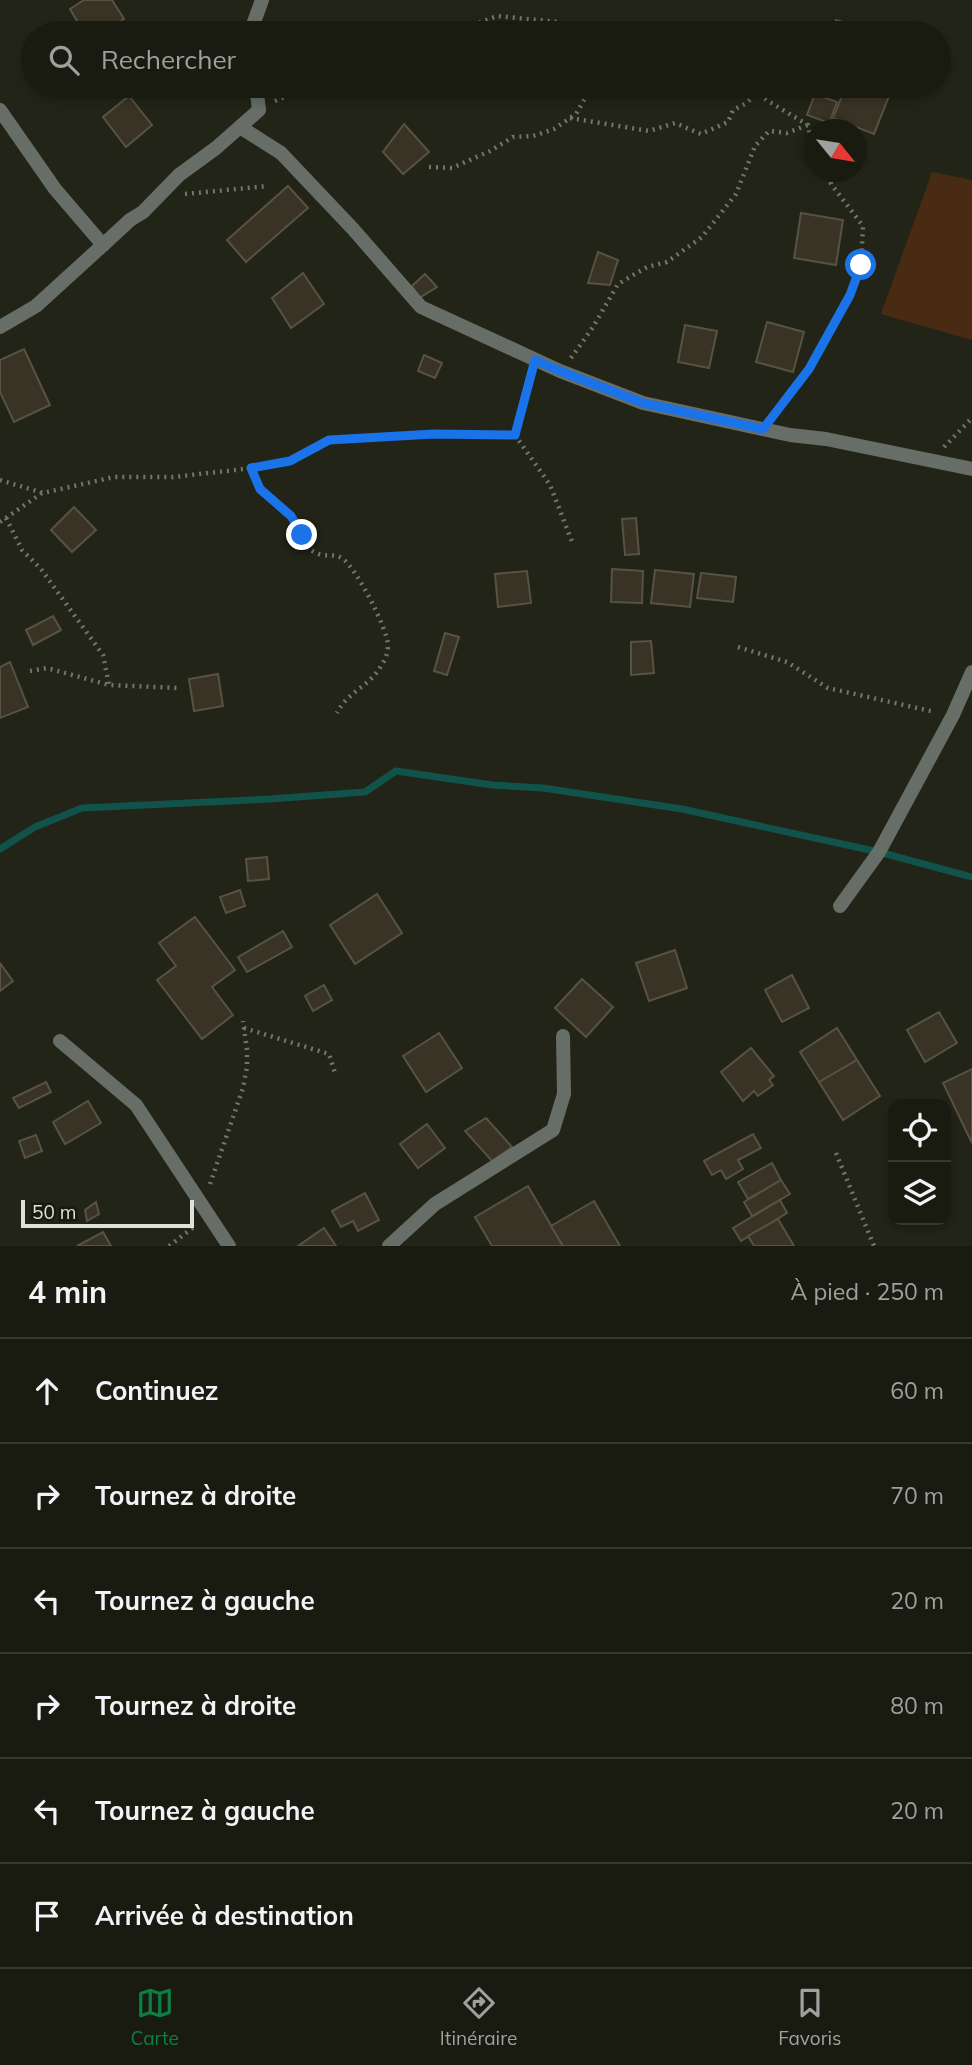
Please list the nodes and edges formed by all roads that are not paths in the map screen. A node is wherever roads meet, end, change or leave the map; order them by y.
1 (262, 0) edge
2 (254, 21) edge
3 (258, 98) edge
4 (0, 110) edge
5 (240, 127) junction
6 (103, 245) junction
7 (0, 327) edge
8 (972, 469) edge
9 (972, 672) edge
10 (840, 906) dead end
11 (563, 1036) dead end
12 (60, 1041) dead end
13 (229, 1246) edge
14 (389, 1246) edge

1 - 2 street
3 - 5 street
4 - 6 street
5 - 6 street
5 - 8 street
6 - 7 street
9 - 10 street
11 - 14 street
12 - 13 street

